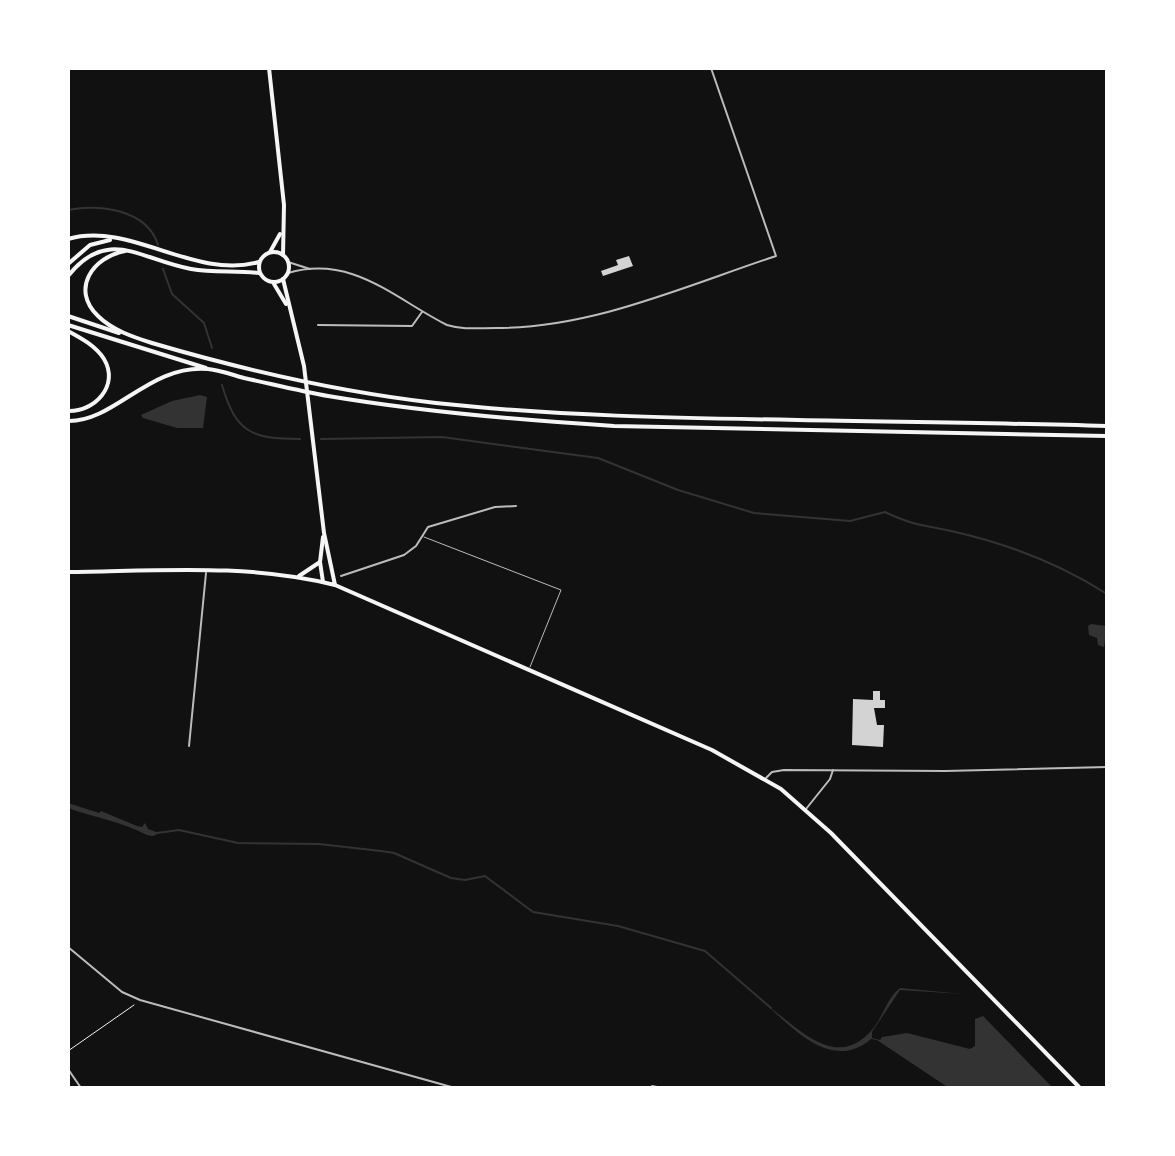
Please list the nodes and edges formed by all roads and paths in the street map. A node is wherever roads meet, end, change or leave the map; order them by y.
1 (269, 68) edge
2 (711, 68) edge
3 (282, 228) junction
4 (68, 239) edge
5 (125, 241) junction
6 (125, 251) junction
7 (270, 252) junction
8 (283, 255) junction
9 (259, 262) junction
10 (288, 262) junction
11 (68, 264) edge
12 (311, 269) junction
13 (259, 273) junction
14 (288, 273) junction
15 (68, 276) edge
16 (283, 279) junction
17 (273, 282) junction
18 (289, 310) junction
19 (423, 312) junction
20 (68, 316) edge
21 (68, 325) edge
22 (318, 325) dead end
23 (68, 331) edge
24 (129, 336) junction
25 (208, 369) junction
26 (68, 411) edge
27 (68, 421) edge
28 (1107, 426) edge
29 (1107, 436) edge
30 (516, 506) dead end
31 (324, 533) junction
32 (424, 537) junction
33 (320, 562) junction
34 (206, 571) junction
35 (68, 572) edge
36 (341, 576) dead end
37 (298, 577) junction
38 (323, 582) junction
39 (335, 585) junction
40 (529, 670) junction
41 (189, 746) dead end
42 (1107, 767) edge
43 (833, 769) junction
44 (765, 779) junction
45 (806, 809) junction
46 (68, 947) edge
47 (140, 1000) junction
48 (68, 1051) edge
49 (68, 1069) edge
50 (81, 1088) edge
51 (455, 1088) edge
52 (651, 1088) edge
53 (662, 1088) edge
54 (1080, 1088) edge

1 - 3 main road
2 - 19 street
3 - 7 main road
3 - 8 main road
4 - 5 main road
5 - 9 main road
5 - 11 main road
6 - 13 main road
6 - 15 main road
6 - 24 main road
7 - 8 main road
7 - 9 main road
8 - 10 main road
9 - 13 main road
10 - 12 street
10 - 14 main road
12 - 14 street
12 - 19 street
13 - 17 main road
14 - 16 main road
16 - 17 main road
16 - 18 main road
17 - 18 main road
18 - 31 main road
19 - 22 street
20 - 24 main road
21 - 25 main road
23 - 26 main road
24 - 28 main road
25 - 27 main road
25 - 29 main road
30 - 32 street
31 - 33 main road
31 - 39 main road
32 - 36 street
32 - 40 lane
33 - 37 main road
33 - 38 main road
34 - 35 main road
34 - 37 main road
34 - 41 street
37 - 38 main road
38 - 39 main road
39 - 40 main road
40 - 44 main road
42 - 43 street
43 - 44 street
43 - 45 street
44 - 45 main road
45 - 54 main road
46 - 47 street
47 - 48 path
47 - 51 street
49 - 50 street
52 - 53 street

